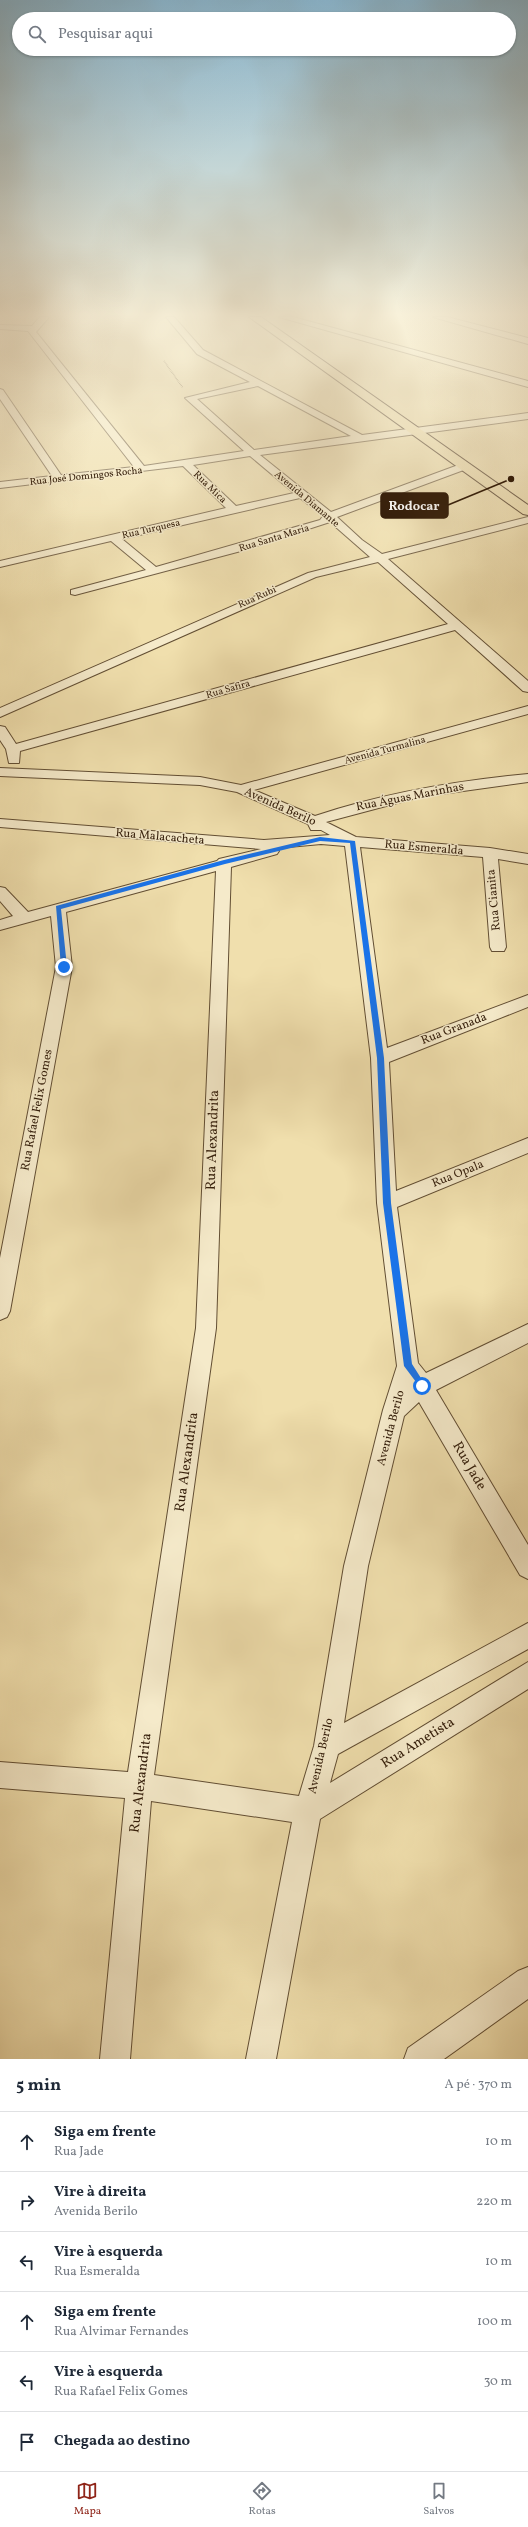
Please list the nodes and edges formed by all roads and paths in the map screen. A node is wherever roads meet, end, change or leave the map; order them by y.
1 (14, 413) edge
2 (97, 413) edge
3 (207, 413) edge
4 (313, 413) edge
5 (391, 413) edge
6 (528, 416) edge
7 (415, 430) junction
8 (363, 439) junction
9 (252, 453) junction
10 (186, 463) junction
11 (465, 466) junction
12 (141, 470) junction
13 (58, 478) junction
14 (0, 485) edge
15 (302, 494) junction
16 (234, 510) junction
17 (528, 511) edge
18 (329, 516) junction
19 (528, 520) edge
20 (114, 538) junction
21 (372, 556) junction
22 (0, 564) edge
23 (154, 571) junction
24 (75, 592) dead end
25 (449, 627) junction
26 (528, 688) edge
27 (528, 703) edge
28 (528, 710) edge
29 (0, 712) edge
30 (0, 730) edge
31 (13, 749) junction
32 (8, 773) edge
33 (528, 778) edge
34 (241, 789) junction
35 (0, 823) edge
36 (317, 830) junction
37 (352, 841) junction
38 (490, 853) junction
39 (528, 859) edge
40 (224, 862) junction
41 (0, 892) edge
42 (58, 908) junction
43 (22, 917) junction
44 (0, 925) edge
45 (498, 947) dead end
46 (528, 1001) edge
47 (380, 1058) junction
48 (528, 1145) edge
49 (387, 1203) junction
50 (0, 1311) edge
51 (528, 1333) edge
52 (408, 1366) junction
53 (422, 1386) junction
54 (394, 1410) junction
55 (528, 1567) edge
56 (528, 1635) edge
57 (528, 1675) edge
58 (326, 1746) junction
59 (0, 1775) edge
60 (139, 1786) junction
61 (308, 1811) junction
62 (528, 1981) edge
63 (115, 2059) edge
64 (261, 2059) edge
65 (419, 2059) edge

1 - 13 street
2 - 12 street
3 - 9 street, Avenida Diamante
4 - 8 street
5 - 7 main road
6 - 7 street, Rua José Domingos Rocha
7 - 8 street, Rua José Domingos Rocha
7 - 11 main road
8 - 9 street, Rua José Domingos Rocha
9 - 10 street, Rua José Domingos Rocha
9 - 15 street, Avenida Diamante
10 - 12 street, Rua José Domingos Rocha
10 - 16 street, Rua Mica
11 - 17 main road
11 - 18 street, Rua Santa Maria
12 - 13 street, Rua José Domingos Rocha
13 - 14 street, Rua José Domingos Rocha
15 - 16 street, Rua Turquesa
15 - 18 street, Avenida Diamante
16 - 20 street, Rua Turquesa
18 - 21 street, Avenida Diamante
18 - 23 street, Rua Santa Maria
19 - 21 street, Rua Rubi
20 - 22 street, Rua Turquesa
20 - 23 street
21 - 25 street, Avenida Diamante
21 - 29 street, Rua Rubi
23 - 24 street, Rua Santa Maria
25 - 26 street, Avenida Diamante
25 - 27 street, Avenida Diamante
25 - 31 street, Rua Safira
28 - 34 street, Avenida Turmalina
30 - 31 street
31 - 32 street
32 - 34 street, Avenida Berilo
33 - 36 street, Rua Águas Marinhas
34 - 36 street, Avenida Berilo
35 - 36 street, Rua Malacacheta
36 - 37 street, Avenida Berilo
36 - 40 street
37 - 38 street, Rua Esmeralda
37 - 47 street, Avenida Berilo
38 - 39 street, Rua Esmeralda
38 - 45 street, Rua Cianita
40 - 42 street
40 - 60 street, Rua Alexandrita
41 - 43 street
42 - 43 street
42 - 50 street, Rua Rafael Felix Gomes
43 - 44 street
46 - 47 street, Rua Granada
47 - 49 street, Avenida Berilo
48 - 49 street, Rua Opala
49 - 52 street, Avenida Berilo
51 - 53 street
52 - 53 street, Rua Jade
52 - 54 street, Avenida Berilo
53 - 54 street
53 - 55 street, Rua Jade
54 - 58 street, Avenida Berilo
56 - 58 street
57 - 61 street, Rua Ametista
58 - 61 street, Avenida Berilo
59 - 60 street
60 - 61 street
60 - 63 street, Rua Alexandrita
61 - 64 street, Avenida Berilo
62 - 65 street

